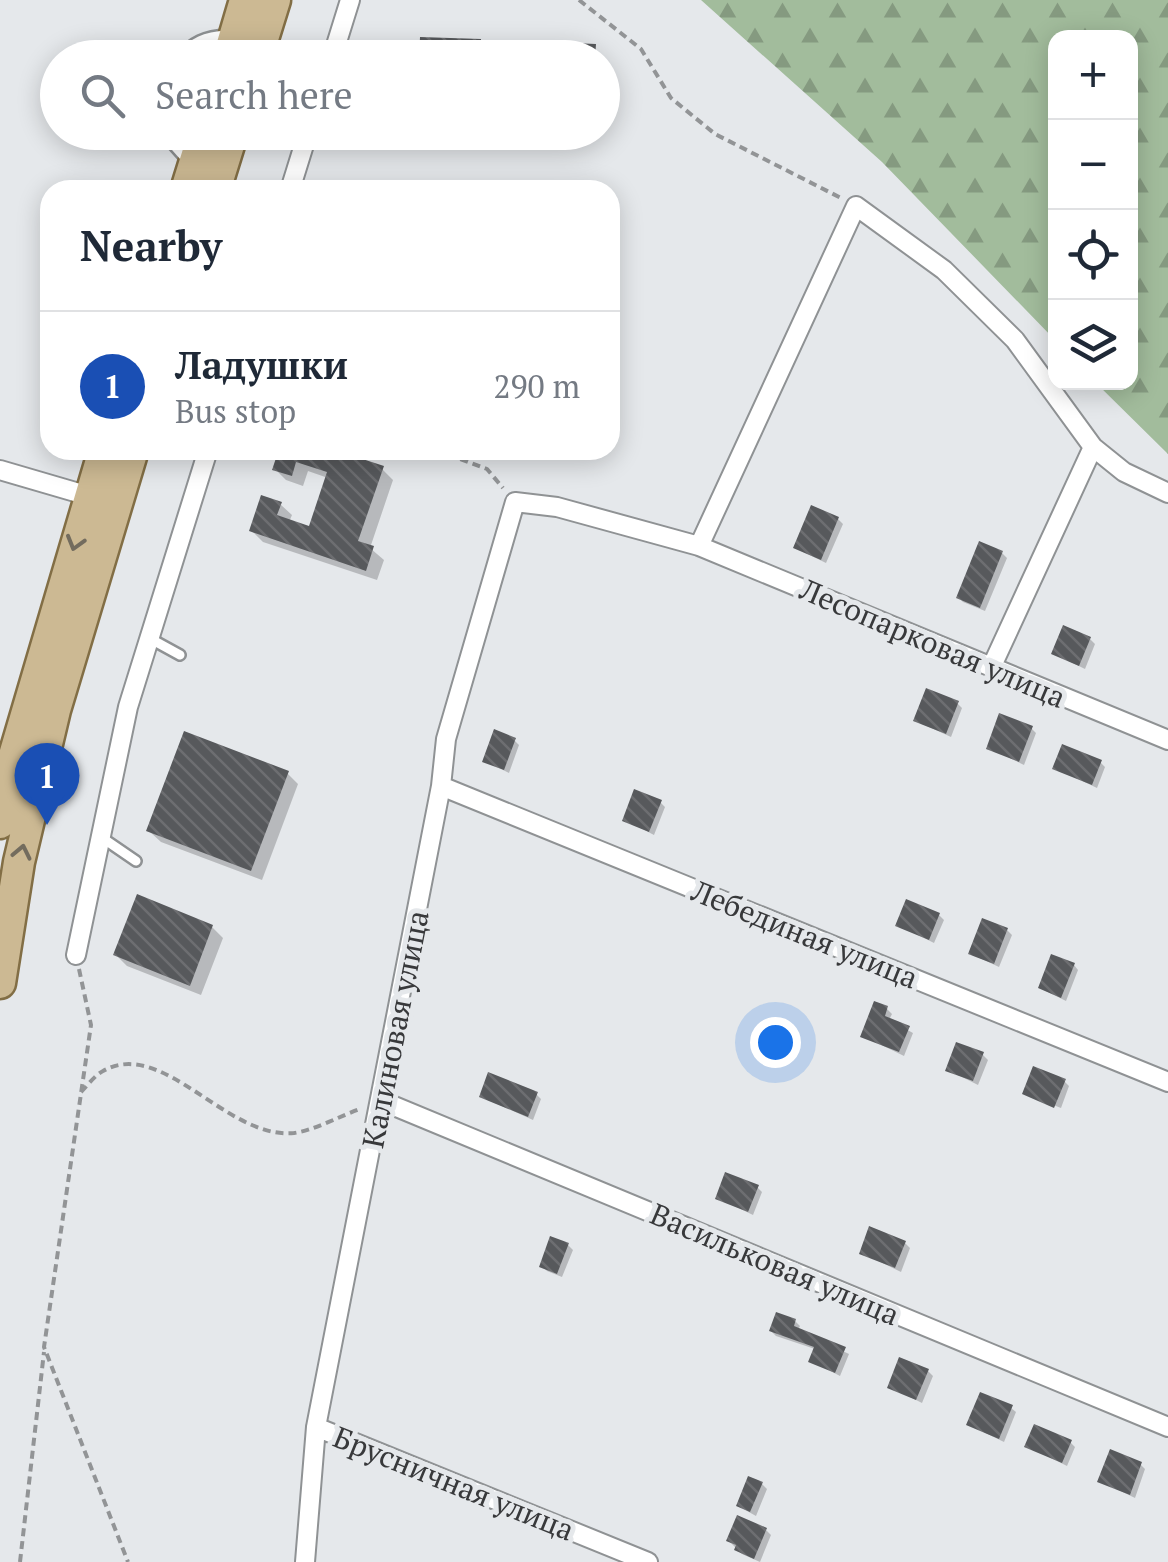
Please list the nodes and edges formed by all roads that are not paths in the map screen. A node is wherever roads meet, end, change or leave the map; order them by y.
1 (245, 0) edge
2 (275, 0) edge
3 (350, 0) edge
4 (233, 40) edge
5 (262, 40) edge
6 (338, 40) edge
7 (173, 150) edge
8 (199, 150) edge
9 (227, 150) edge
10 (302, 150) edge
11 (190, 178) edge
12 (218, 180) edge
13 (293, 180) edge
14 (1093, 447) junction
15 (104, 460) edge
16 (127, 460) edge
17 (205, 460) edge
18 (0, 470) edge
19 (1168, 493) edge
20 (102, 500) junction
21 (515, 502) joint
22 (699, 546) junction
23 (149, 638) junction
24 (180, 655) dead end
25 (991, 668) junction
26 (1168, 740) edge
27 (441, 786) junction
28 (0, 823) edge
29 (101, 837) junction
30 (136, 861) dead end
31 (76, 954) road end
32 (0, 982) edge
33 (1168, 1082) edge
34 (382, 1101) junction
35 (316, 1427) junction
36 (1168, 1427) edge
37 (305, 1562) edge
38 (648, 1562) edge

1 - 4 main road
2 - 5 main road
3 - 6 street
7 - 11 lane
8 - 11 main road
9 - 12 main road
10 - 13 street
14 - 19 street
14 - 22 street
14 - 25 street
15 - 20 main road
16 - 20 main road
17 - 23 street
18 - 20 street
20 -> 28 main road
32 -> 20 main road
21 - 22 street, Лесопарковая улица
21 - 27 street, Калиновая улица
22 - 25 street, Лесопарковая улица
23 - 24 lane
23 - 29 street
25 - 26 street, Лесопарковая улица
27 - 33 street, Лебединая улица
27 - 34 street, Калиновая улица
29 - 30 lane
29 - 31 street
34 - 35 street, Калиновая улица
34 - 36 street, Васильковая улица
35 - 37 street, Калиновая улица
35 - 38 street, Брусничная улица

